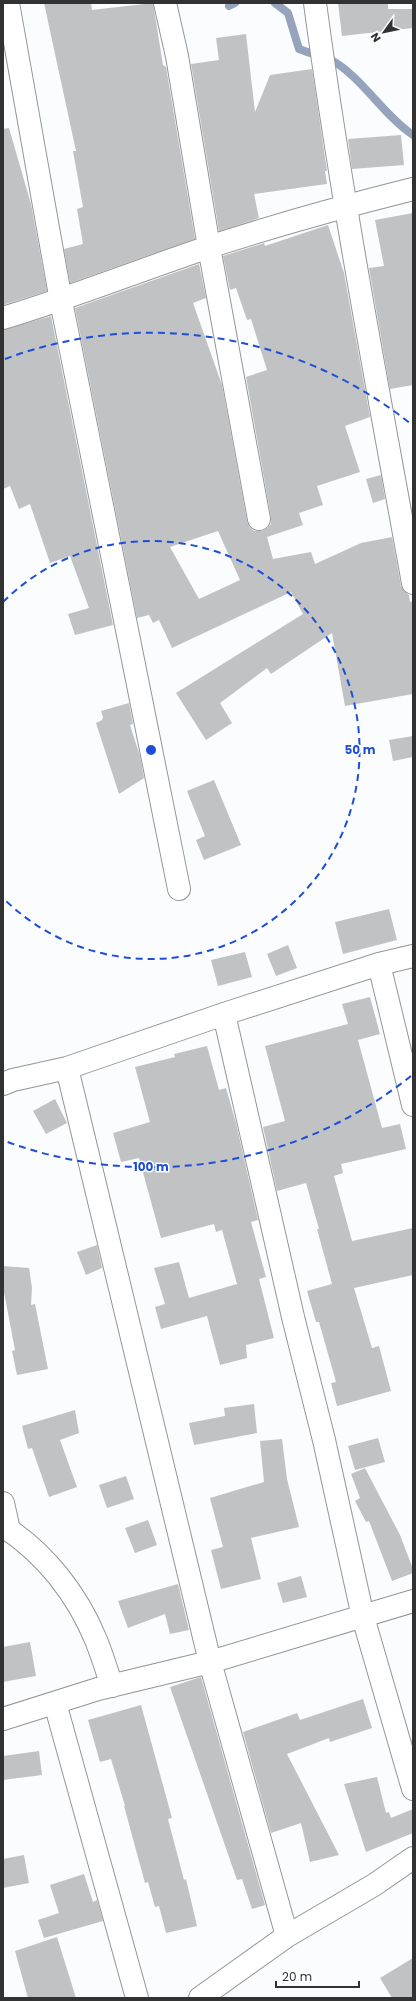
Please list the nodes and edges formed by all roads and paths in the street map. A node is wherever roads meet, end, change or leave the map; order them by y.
1 (8, 3) edge
2 (165, 3) edge
3 (317, 13) edge
4 (413, 189) edge
5 (345, 206) junction
6 (209, 247) junction
7 (61, 300) junction
8 (3, 318) edge
9 (259, 519) dead end
10 (413, 583) edge
11 (179, 889) dead end
12 (413, 956) edge
13 (379, 964) junction
14 (224, 1014) junction
15 (67, 1068) junction
16 (3, 1084) edge
17 (413, 1105) edge
18 (3, 1503) edge
19 (6, 1528) edge
20 (413, 1601) edge
21 (363, 1617) junction
22 (210, 1662) junction
23 (112, 1686) junction
24 (55, 1703) junction
25 (3, 1718) edge
26 (413, 1789) edge
27 (413, 1858) edge
28 (287, 1936) junction
29 (137, 1998) edge
30 (200, 1998) edge

1 - 7 street
2 - 6 street
3 - 5 street
4 - 5 street
5 - 6 street
5 - 10 street
6 - 7 street
6 - 9 street
7 - 8 street
7 - 11 street
12 - 13 street
13 - 14 street
13 - 17 street
14 - 15 street
14 - 21 street
15 - 16 street
15 - 22 street
18 - 19 street
19 - 23 street
20 - 21 street
21 - 22 street
21 - 26 street
22 - 23 street
22 - 28 street
23 - 24 street
24 - 25 street
24 - 29 street
27 - 28 street
28 - 30 street

